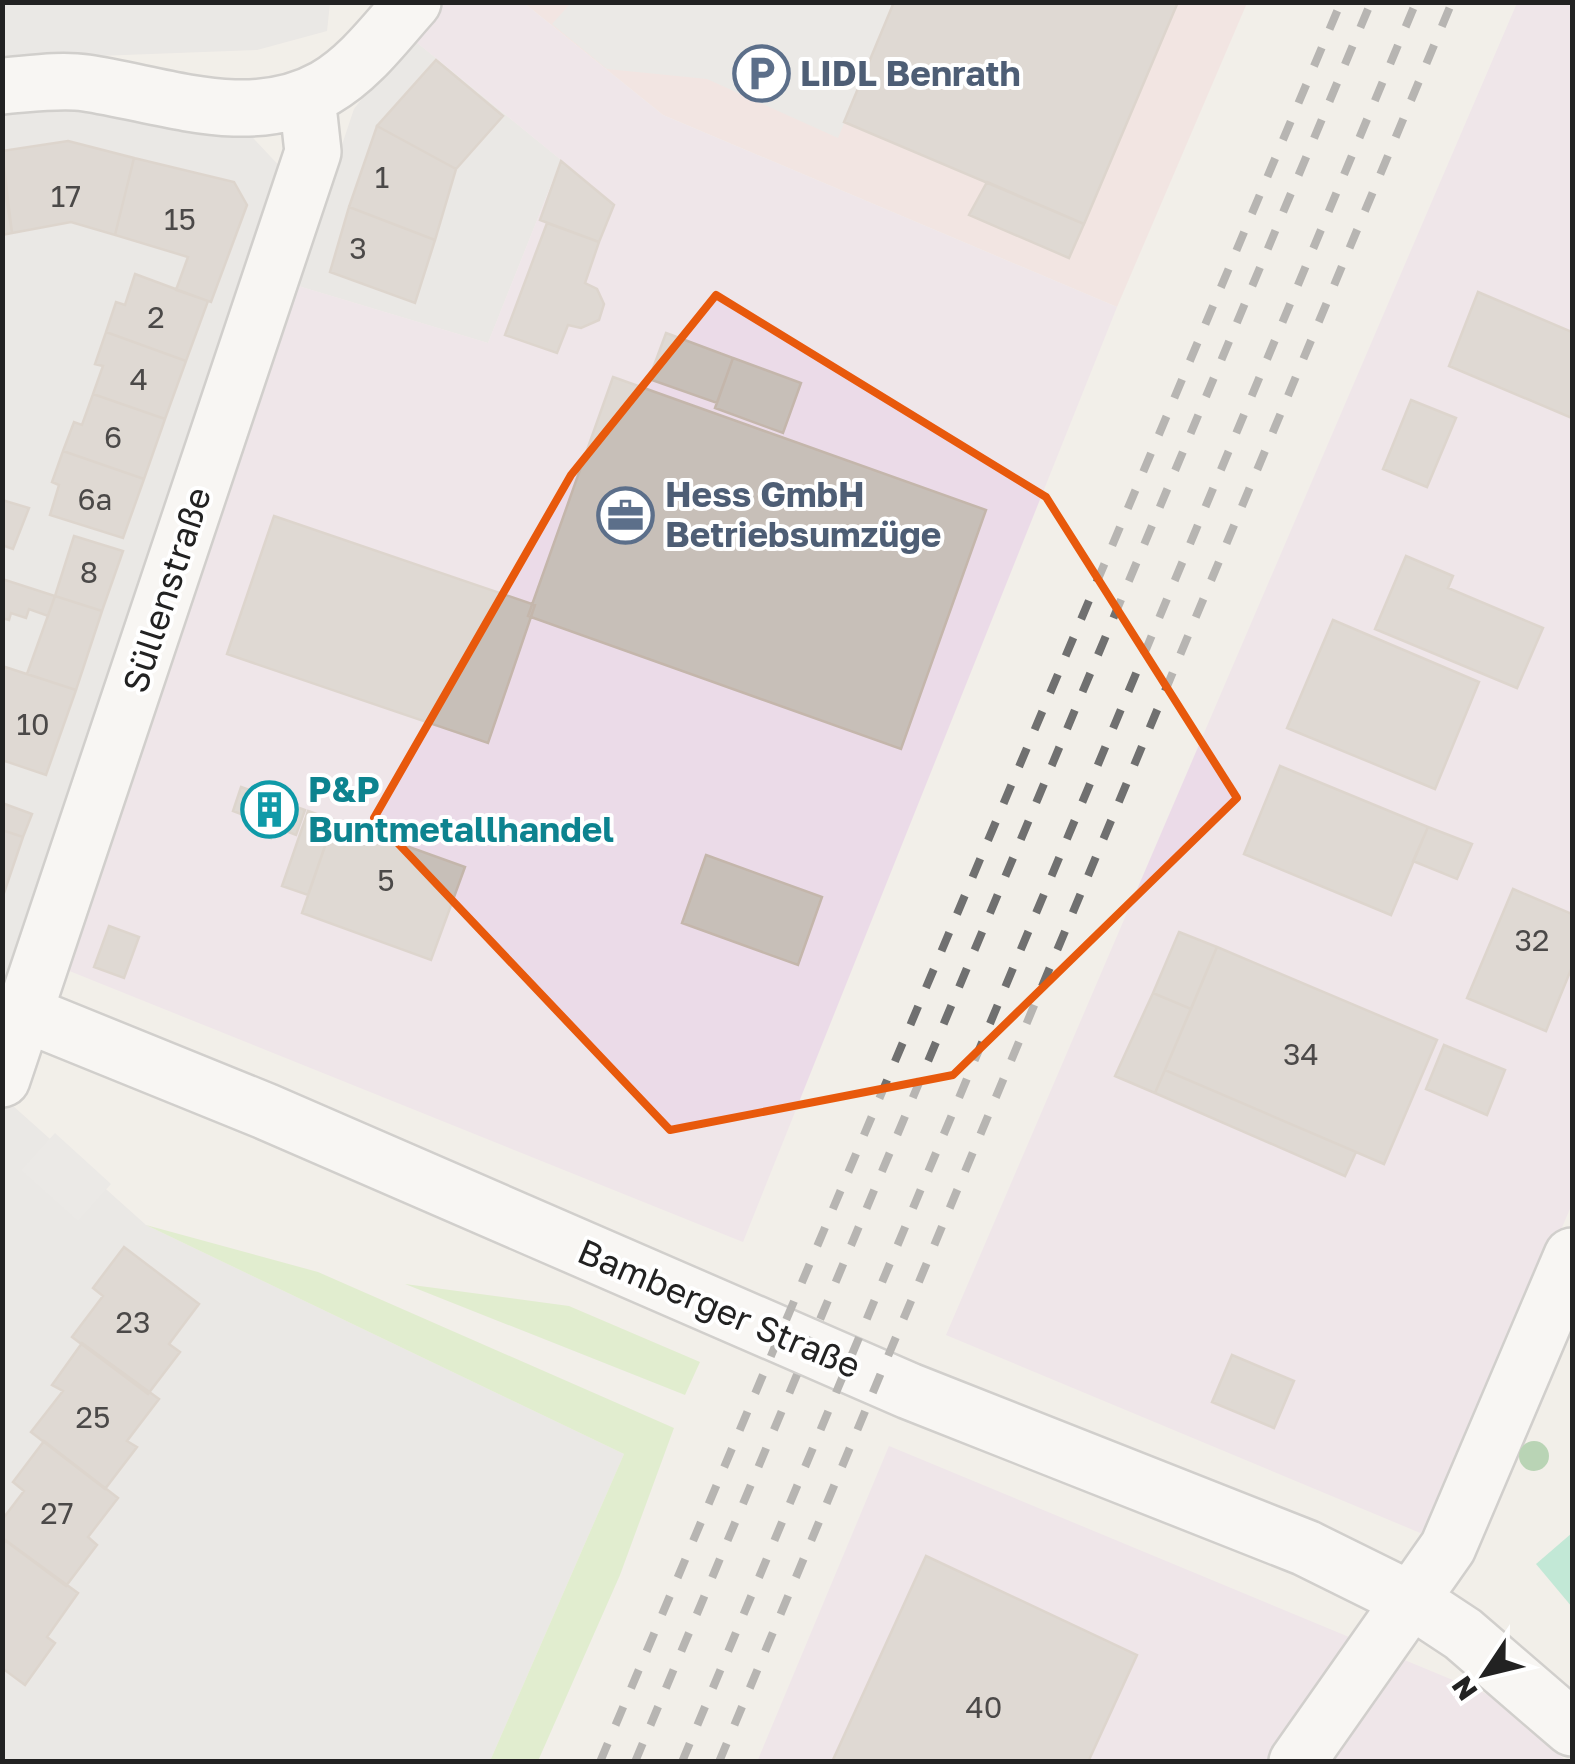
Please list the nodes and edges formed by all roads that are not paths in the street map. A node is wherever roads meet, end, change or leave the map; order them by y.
1 (412, 2) edge
2 (2, 86) edge
3 (306, 97) junction
4 (26, 1014) junction
5 (2, 1079) edge
6 (1572, 1256) edge
7 (1414, 1602) junction
8 (1572, 1728) edge
9 (1297, 1762) edge

1 - 3 street
2 - 3 street
3 - 4 street, Süllenstraße
4 - 5 street, Süllenstraße
4 - 7 street, Bamberger Straße
6 - 7 street
7 - 8 street, Bamberger Straße
7 - 9 street

